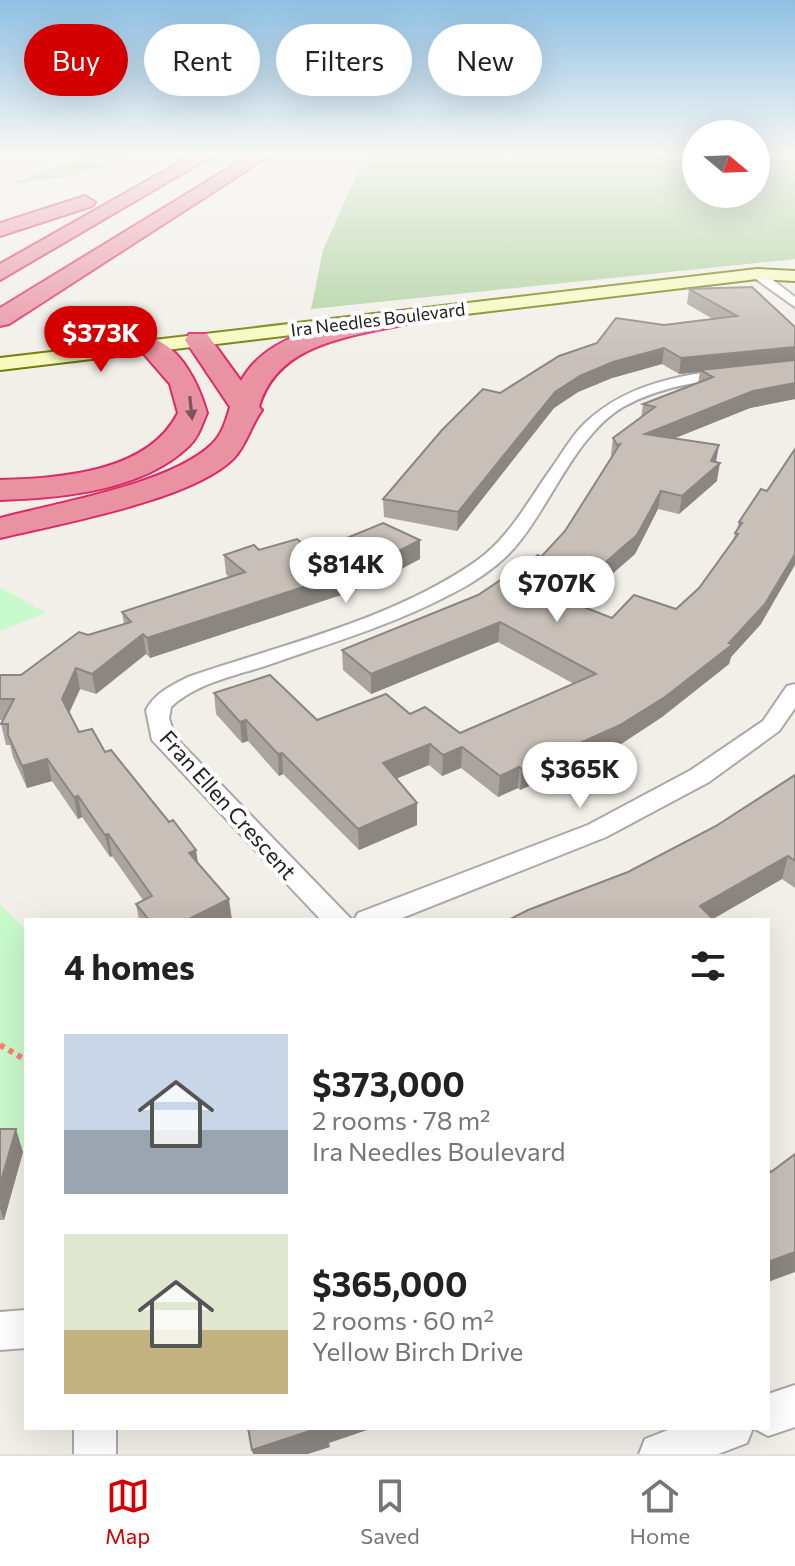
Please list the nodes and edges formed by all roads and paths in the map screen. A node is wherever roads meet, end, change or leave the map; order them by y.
1 (85, 224) edge
2 (152, 224) edge
3 (795, 265) edge
4 (0, 273) edge
5 (757, 274) junction
6 (795, 276) edge
7 (795, 303) edge
8 (401, 318) junction
9 (0, 319) edge
10 (198, 340) junction
11 (150, 346) junction
12 (0, 364) edge
13 (795, 368) edge
14 (247, 410) junction
15 (0, 490) edge
16 (0, 528) edge
17 (795, 691) edge
18 (336, 918) edge
19 (373, 918) edge
20 (0, 1045) edge
21 (24, 1059) edge
22 (24, 1329) edge
23 (0, 1331) edge
24 (795, 1406) edge
25 (770, 1414) edge
26 (95, 1430) edge
27 (726, 1430) edge
28 (95, 1454) edge
29 (660, 1454) edge

1 - 4 highway
2 - 9 highway
3 - 5 main road, Ira Needles Boulevard
5 - 6 main road, Ira Needles Boulevard
5 - 7 street
5 - 8 main road, Ira Needles Boulevard
8 - 10 main road, Ira Needles Boulevard
8 - 14 highway
10 - 11 main road, Ira Needles Boulevard
10 - 14 highway
11 - 12 main road, Ira Needles Boulevard
11 -> 15 highway
13 - 18 street, Fran Ellen Crescent
14 - 16 highway
17 - 19 street
20 - 21 path
22 - 23 street
24 - 25 street
26 - 28 street
27 - 29 street

